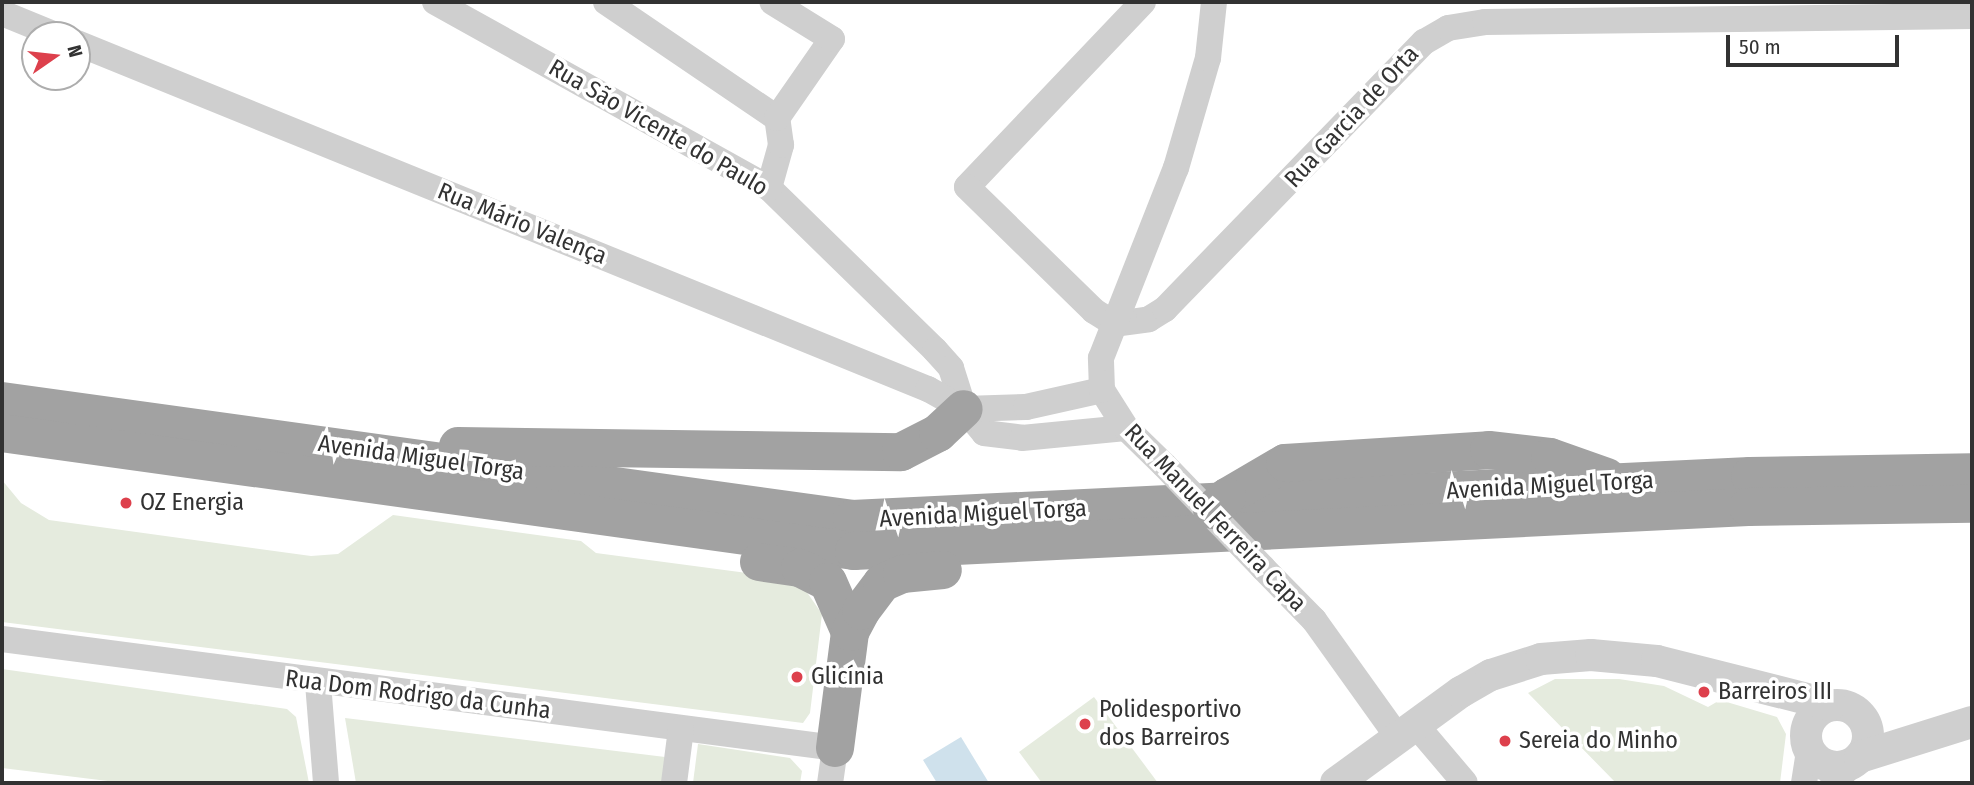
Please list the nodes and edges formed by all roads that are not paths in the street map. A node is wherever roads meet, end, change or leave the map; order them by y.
1 (435, 2) edge
2 (606, 2) edge
3 (772, 2) edge
4 (1143, 2) edge
5 (1214, 2) edge
6 (2, 13) edge
7 (1972, 16) edge
8 (22, 21) edge
9 (91, 50) edge
10 (777, 118) junction
11 (768, 188) junction
12 (1115, 324) junction
13 (1102, 390) junction
14 (2, 401) edge
15 (964, 410) junction
16 (1126, 428) junction
17 (2, 433) edge
18 (372, 449) junction
19 (1972, 472) edge
20 (1622, 483) junction
21 (1972, 504) edge
22 (1217, 506) junction
23 (607, 519) junction
24 (1066, 543) junction
25 (850, 632) junction
26 (2, 639) edge
27 (318, 683) junction
28 (1862, 716) junction
29 (1972, 722) edge
30 (1816, 727) junction
31 (681, 729) junction
32 (1406, 730) junction
33 (1924, 733) junction
34 (1858, 759) junction
35 (832, 766) edge
36 (675, 773) edge
37 (326, 783) edge
38 (1336, 783) edge
39 (1465, 783) edge
40 (1804, 783) edge
41 (1833, 783) edge

1 - 11 street, Rua São Vicente do Paulo
2 - 10 street
3 - 10 street
4 - 12 street
5 - 12 street
6 - 8 street
7 - 12 street, Rua Garcia de Orta
9 - 15 street, Rua Mário Valença
10 - 11 street
11 - 15 street, Rua São Vicente do Paulo
12 - 13 street
13 - 15 street
13 - 16 street, Rua Manuel Ferreira Capa
14 - 18 highway, Avenida Miguel Torga
15 - 16 street
15 - 18 highway
16 - 22 street, Rua Manuel Ferreira Capa, bridge
17 - 23 highway, Avenida Miguel Torga
18 - 20 highway, Avenida Miguel Torga
19 - 20 highway, Avenida Miguel Torga
20 - 22 highway
21 - 24 highway, Avenida Miguel Torga
22 - 32 street, Rua Manuel Ferreira Capa, bridge
23 - 24 highway, Avenida Miguel Torga
23 - 25 highway
24 - 25 highway
25 - 35 highway
26 - 27 street, Rua Dom Rodrigo da Cunha
27 - 31 street, Rua Dom Rodrigo da Cunha
27 - 37 street
28 - 30 street
28 - 33 street
28 - 34 street
29 - 33 street
30 - 32 street
30 - 34 street
30 - 40 street
31 - 35 street, Rua Dom Rodrigo da Cunha
31 - 36 street
32 - 38 street
32 - 39 street, Rua Manuel Ferreira Capa
33 - 34 street
34 - 41 street

